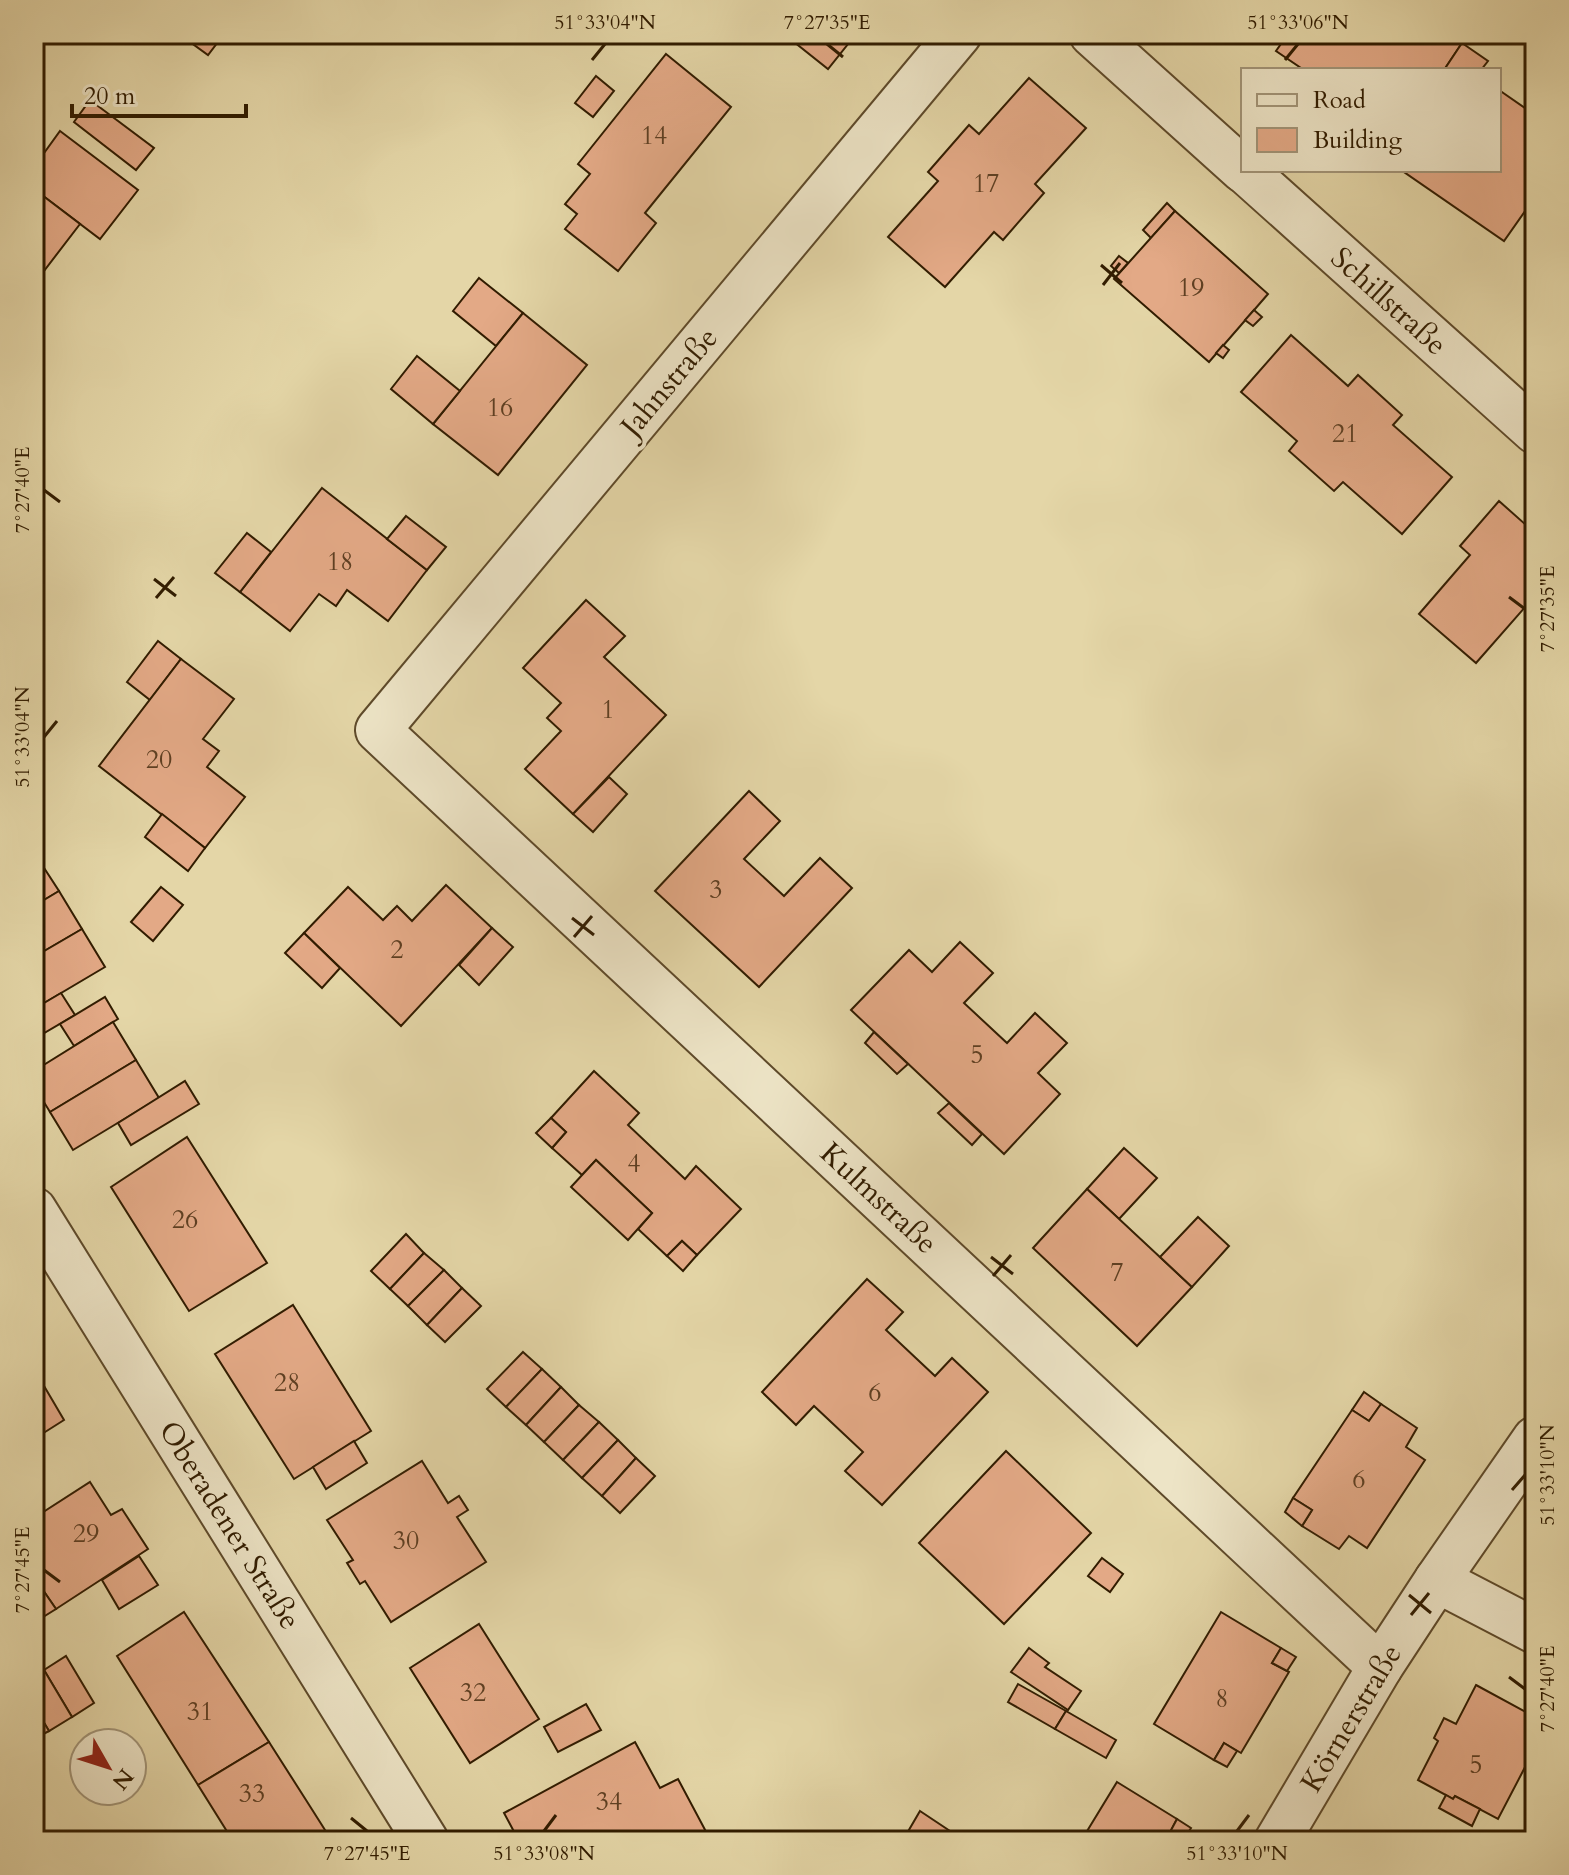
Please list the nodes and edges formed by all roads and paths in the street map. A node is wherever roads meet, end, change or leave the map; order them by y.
1 (959, 34) edge
2 (1092, 34) edge
3 (1241, 168) edge
4 (1245, 172) edge
5 (1535, 431) edge
6 (378, 730) joint
7 (34, 1210) edge
8 (1535, 1439) edge
9 (1437, 1580) junction
10 (1535, 1631) edge
11 (1380, 1667) junction
12 (426, 1841) edge
13 (1277, 1841) edge

1 - 6 street, Jahnstraße
2 - 3 street, Schillstraße
4 - 5 street, Schillstraße
6 - 11 street, Kulmstraße
7 - 12 street, Oberadener Straße
8 - 9 street, Körnerstraße
9 - 10 street
9 - 11 street, Körnerstraße
11 - 13 street, Körnerstraße

